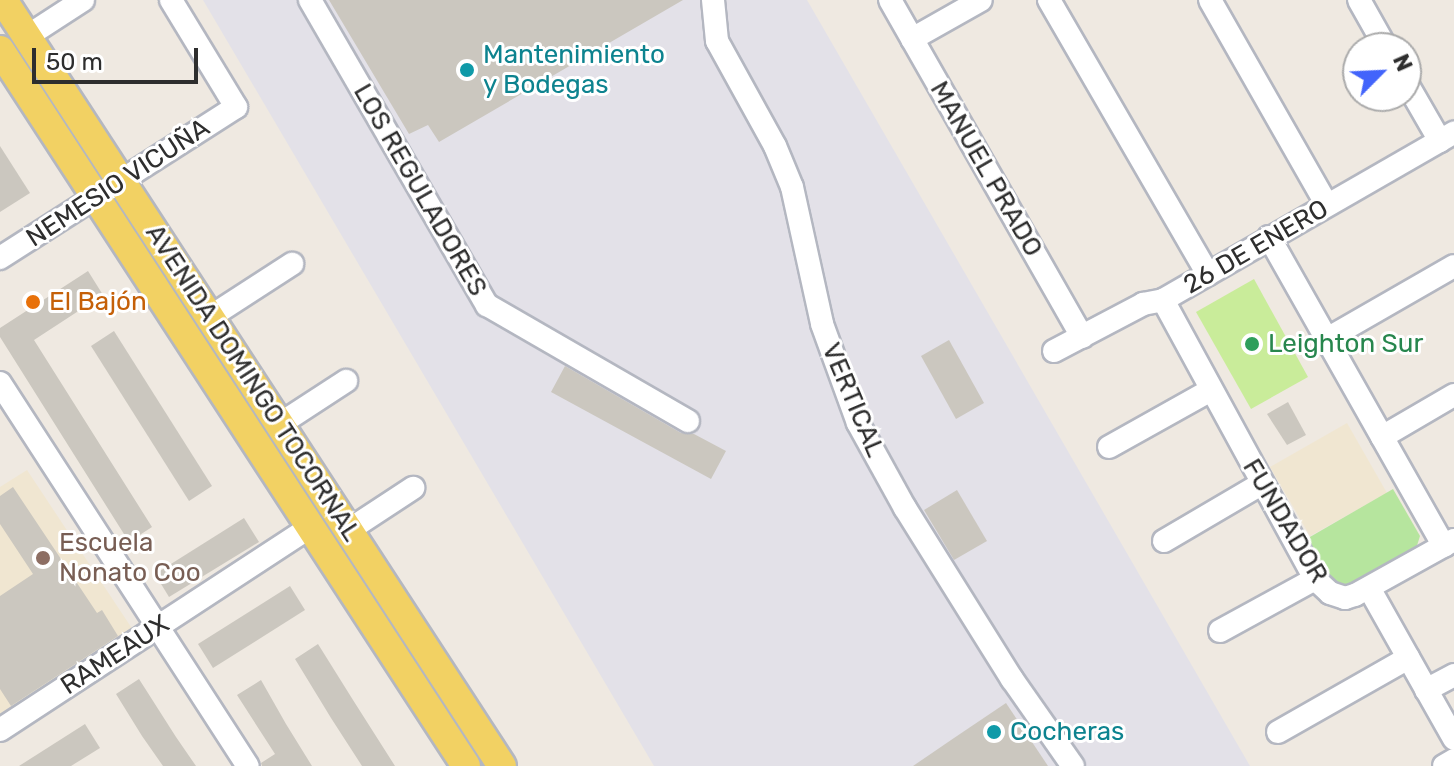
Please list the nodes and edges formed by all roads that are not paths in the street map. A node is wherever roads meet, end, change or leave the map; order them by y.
1 (3, 0) edge
2 (83, 0) edge
3 (171, 0) edge
4 (310, 0) edge
5 (713, 0) edge
6 (890, 0) edge
7 (981, 0) edge
8 (1049, 0) edge
9 (1210, 0) edge
10 (1359, 0) edge
11 (1377, 32) edge
12 (26, 37) junction
13 (912, 39) junction
14 (0, 50) edge
15 (1422, 103) edge
16 (1447, 137) edge
17 (122, 181) junction
18 (96, 198) junction
19 (1327, 205) junction
20 (1269, 237) junction
21 (0, 258) edge
22 (292, 264) dead end
23 (1454, 266) edge
24 (1208, 274) junction
25 (1163, 300) junction
26 (210, 317) junction
27 (1082, 337) junction
28 (1327, 339) junction
29 (1054, 351) dead end
30 (346, 381) dead end
31 (0, 383) edge
32 (1209, 391) junction
33 (1454, 395) edge
34 (688, 421) dead end
35 (280, 424) junction
36 (1382, 437) junction
37 (1109, 447) dead end
38 (1261, 484) junction
39 (413, 488) dead end
40 (310, 527) junction
41 (349, 530) junction
42 (1164, 541) dead end
43 (1449, 543) edge
44 (1315, 579) junction
45 (1369, 588) junction
46 (158, 627) junction
47 (1220, 631) dead end
48 (1408, 658) junction
49 (1454, 675) edge
50 (1426, 690) junction
51 (0, 730) edge
52 (1278, 732) dead end
53 (1454, 739) edge
54 (1454, 760) edge
55 (248, 766) edge
56 (466, 766) edge
57 (502, 766) edge
58 (1073, 766) edge
59 (1444, 766) edge

1 - 12 main road, AVENIDA DOMINGO TOCORNAL
2 - 12 street
3 - 17 street, NEMESIO VICUÑA
4 - 34 street, LOS REGULADORES
5 - 58 street, VERTICAL
6 - 13 street, MANUEL PRADO
7 - 13 street
8 - 24 street
9 - 19 street
10 - 11 street
12 - 17 main road, AVENIDA DOMINGO TOCORNAL
13 - 27 street, MANUEL PRADO
14 - 18 main road, AVENIDA DOMINGO TOCORNAL
15 - 16 street
16 - 19 street, 26 DE ENERO
17 - 18 street, NEMESIO VICUÑA
17 - 26 main road, AVENIDA DOMINGO TOCORNAL
18 - 21 street, NEMESIO VICUÑA
18 - 40 main road, AVENIDA DOMINGO TOCORNAL
19 - 20 street, 26 DE ENERO
20 - 24 street, 26 DE ENERO
20 - 28 street
22 - 26 street
23 - 28 street
24 - 25 street, 26 DE ENERO
25 - 27 street, 26 DE ENERO
25 - 32 street, FUNDADOR
26 - 35 main road, AVENIDA DOMINGO TOCORNAL
27 - 29 street, 26 DE ENERO
28 - 36 street
30 - 35 street
31 - 46 street
32 - 37 street
32 - 38 street, FUNDADOR
33 - 36 street
35 - 41 main road, AVENIDA DOMINGO TOCORNAL
36 - 43 street
38 - 42 street
38 - 44 street, FUNDADOR
39 - 41 street
40 - 46 street, RAMEAUX
40 - 56 main road, AVENIDA DOMINGO TOCORNAL
41 - 57 main road, AVENIDA DOMINGO TOCORNAL
43 - 45 street
44 - 45 street, FUNDADOR
44 - 47 street
45 - 48 street, FUNDADOR
46 - 51 street, RAMEAUX
46 - 55 street
48 - 50 street, FUNDADOR
48 - 52 street
49 - 50 street
50 - 53 street, FUNDADOR
54 - 59 street

